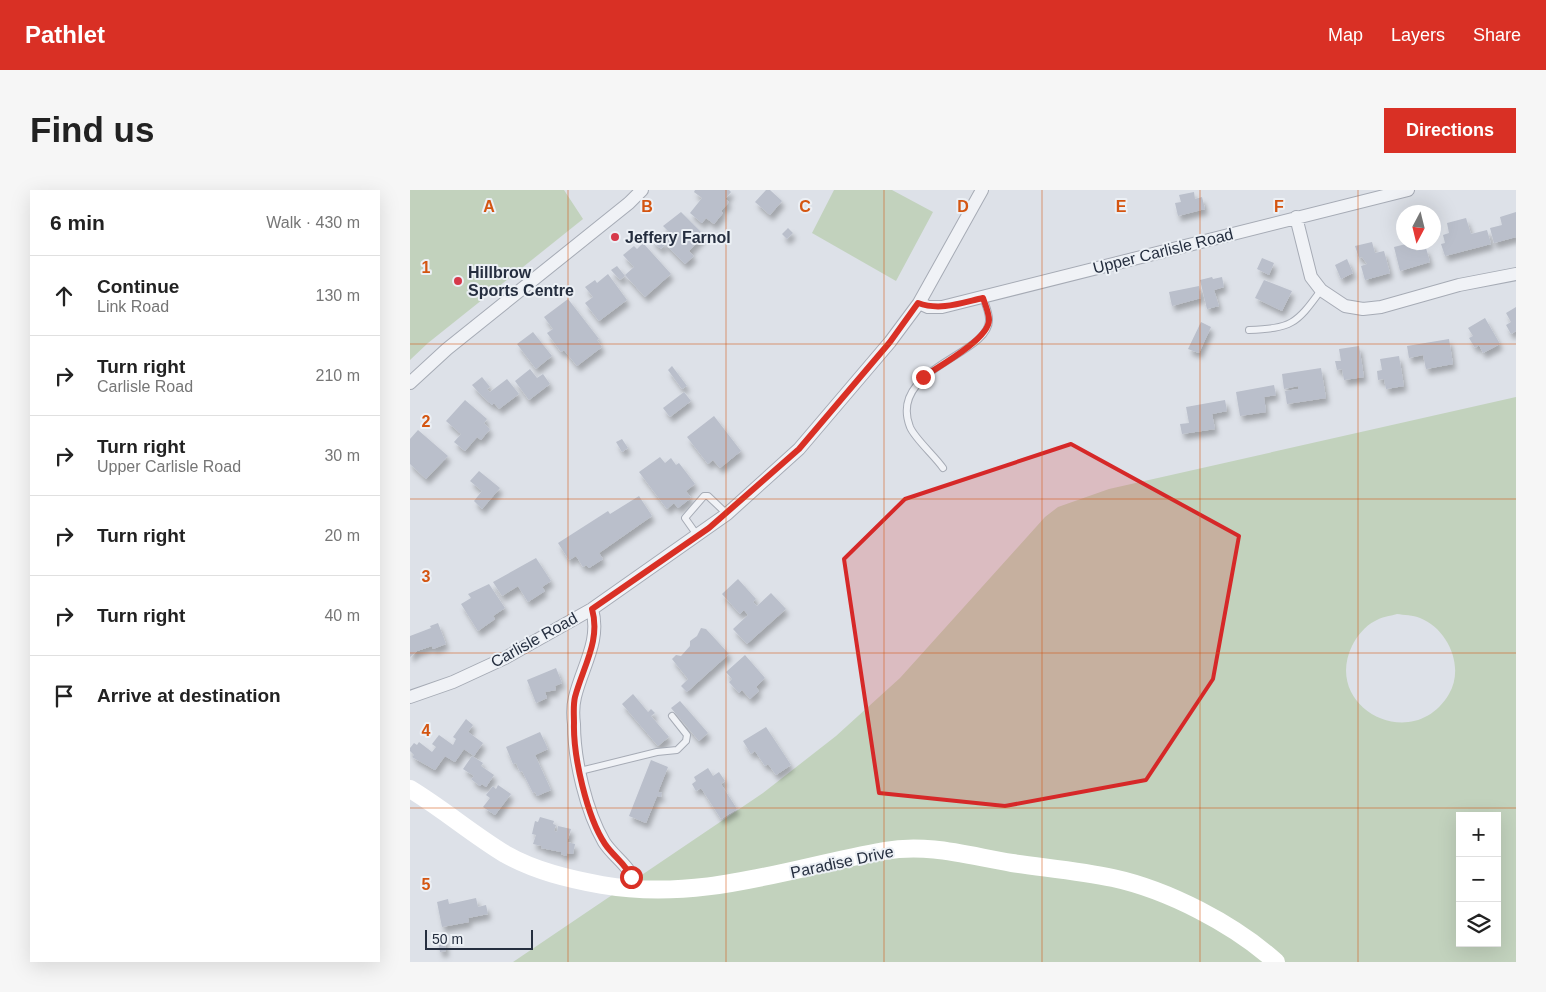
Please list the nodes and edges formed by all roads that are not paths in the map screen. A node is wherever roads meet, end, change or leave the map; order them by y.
1 (642, 190) edge
2 (982, 190) edge
3 (1408, 190) edge
4 (1296, 217) junction
5 (1516, 274) edge
6 (1321, 290) junction
7 (983, 298) junction
8 (918, 303) junction
9 (1249, 330) dead end
10 (410, 383) edge
11 (944, 468) dead end
12 (727, 514) junction
13 (698, 536) junction
14 (592, 609) junction
15 (410, 697) edge
16 (672, 716) dead end
17 (580, 771) junction
18 (410, 789) edge
19 (636, 889) junction
20 (1276, 962) edge

1 - 10 street
2 - 8 street, Carlisle Road
3 - 4 street, Upper Carlisle Road
4 - 6 street
4 - 7 street, Upper Carlisle Road
5 - 6 street
6 - 9 lane
7 - 8 street, Upper Carlisle Road
7 - 11 lane
8 - 12 street, Carlisle Road
12 - 13 street, Carlisle Road
12 - 13 lane
13 - 14 street, Carlisle Road
14 - 15 street, Carlisle Road
14 - 17 street
16 - 17 lane
17 - 19 street
18 - 19 street, Paradise Drive
19 - 20 street, Paradise Drive

